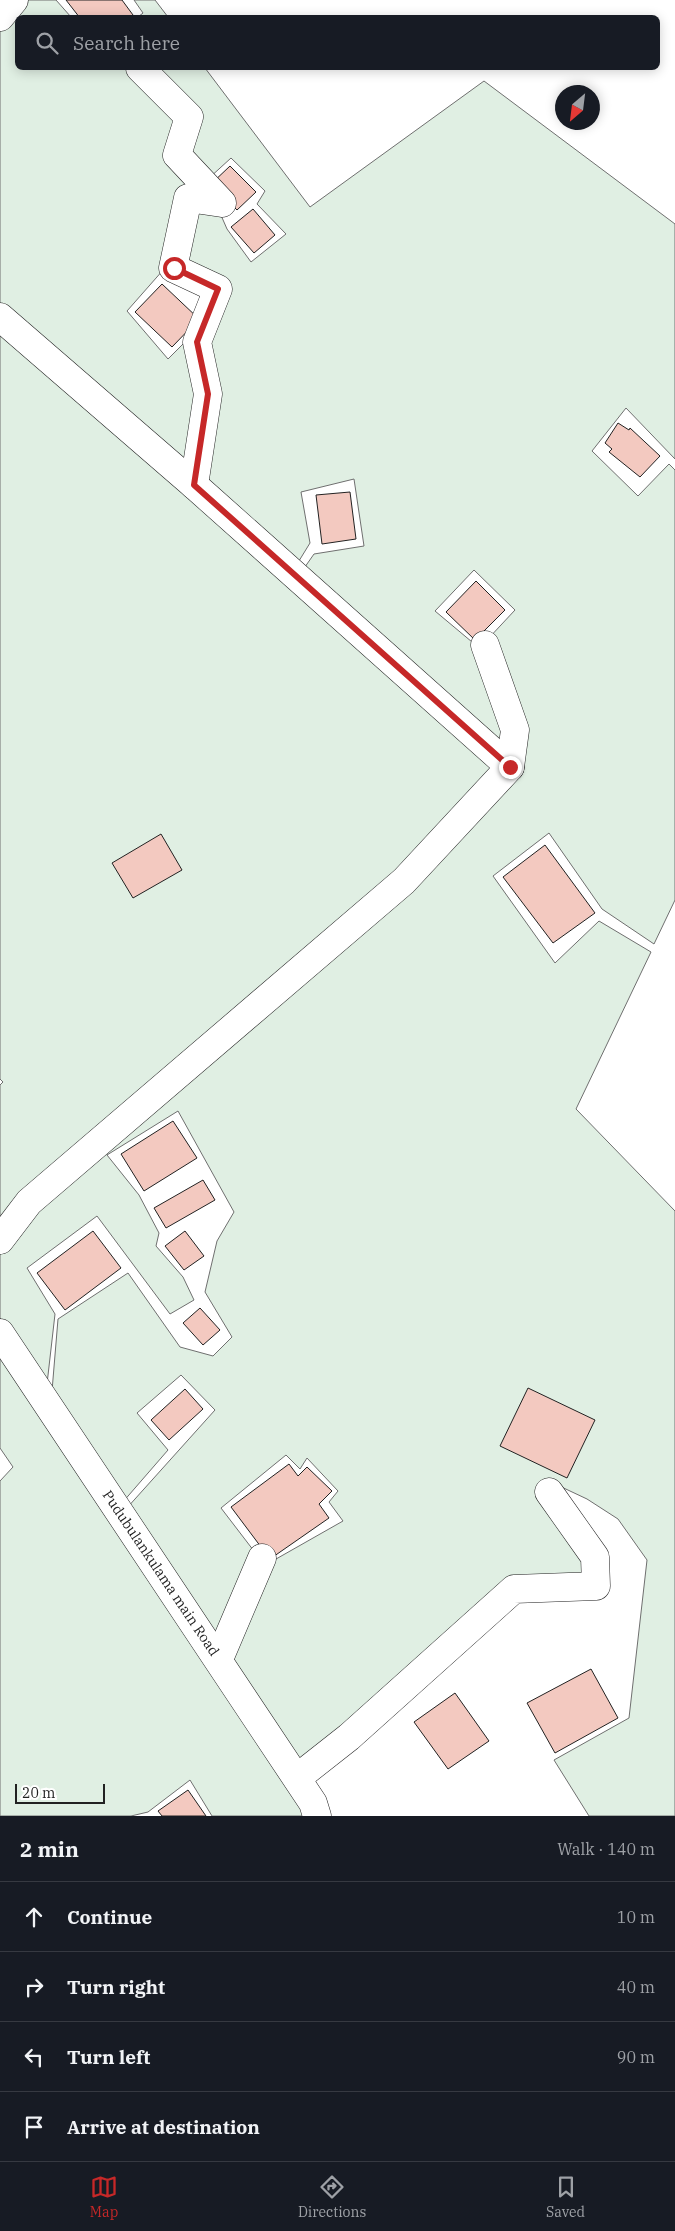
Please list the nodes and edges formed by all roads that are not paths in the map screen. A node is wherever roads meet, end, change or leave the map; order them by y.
1 (14, 0) edge
2 (0, 17) edge
3 (142, 70) edge
4 (0, 317) edge
5 (194, 485) junction
6 (485, 646) dead end
7 (510, 767) junction
8 (0, 1240) edge
9 (0, 1333) edge
10 (549, 1492) dead end
11 (262, 1558) dead end
12 (219, 1659) junction
13 (297, 1778) junction
14 (317, 1816) edge

1 - 2 street
3 - 5 street
4 - 5 street
5 - 7 street
6 - 7 street
7 - 8 street
9 - 12 street, Pudubulankulama main Road
10 - 13 street
11 - 12 street
12 - 13 street, Pudubulankulama main Road
13 - 14 street, Pudubulankulama main Road

